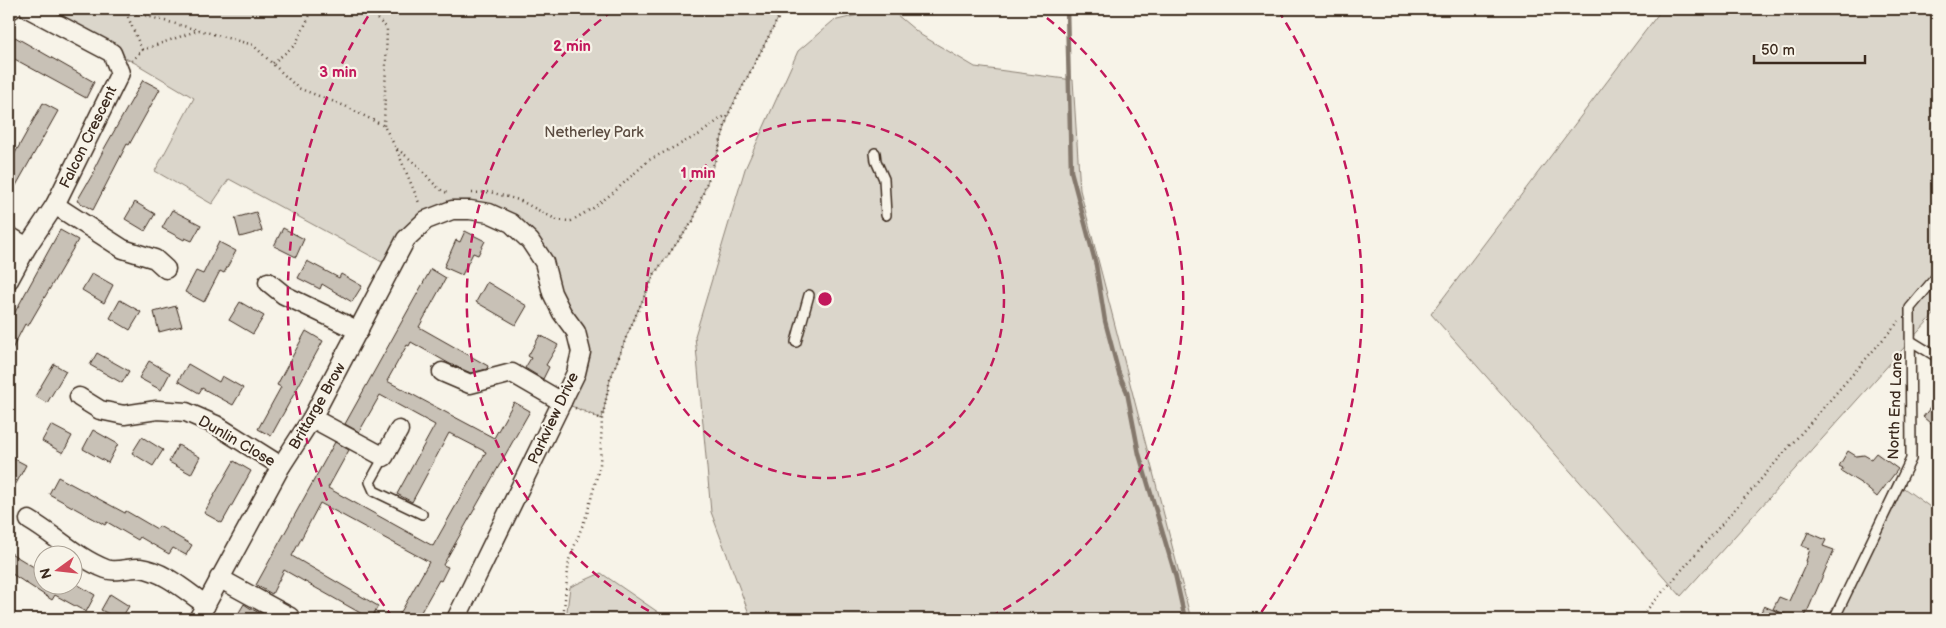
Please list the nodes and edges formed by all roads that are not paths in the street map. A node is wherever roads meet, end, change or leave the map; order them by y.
1 (29, 9) edge
2 (875, 153) dead end
3 (454, 202) joint
4 (54, 205) junction
5 (886, 215) dead end
6 (9, 236) edge
7 (27, 247) junction
8 (166, 269) dead end
9 (1937, 276) edge
10 (9, 280) edge
11 (268, 282) dead end
12 (809, 295) dead end
13 (359, 331) junction
14 (1911, 340) junction
15 (796, 342) dead end
16 (1937, 357) edge
17 (442, 372) dead end
18 (79, 397) dead end
19 (562, 402) junction
20 (312, 418) junction
21 (399, 430) dead end
22 (384, 457) junction
23 (281, 466) junction
24 (422, 514) dead end
25 (28, 520) dead end
26 (220, 578) junction
27 (202, 612) edge
28 (295, 618) edge
29 (456, 619) edge
30 (1834, 619) edge

1 - 4 street, Falcon Crescent
2 - 5 lane
3 - 13 street, Brittarge Brow
3 - 19 street, Parkview Drive
4 - 7 street, Falcon Crescent
4 - 8 street
6 - 7 street
7 - 10 street, Falcon Crescent
9 - 14 lane, North End Lane
11 - 13 street
12 - 15 lane
13 - 20 street, Brittarge Brow
14 - 16 lane
14 - 30 lane, North End Lane
17 - 19 street
18 - 23 street, Dunlin Close
19 - 29 street, Parkview Drive
20 - 22 street
20 - 23 street, Brittarge Brow
21 - 22 street
22 - 24 lane
23 - 26 street, Brittarge Brow
25 - 27 street
26 - 27 street, Brittarge Brow
26 - 28 street

